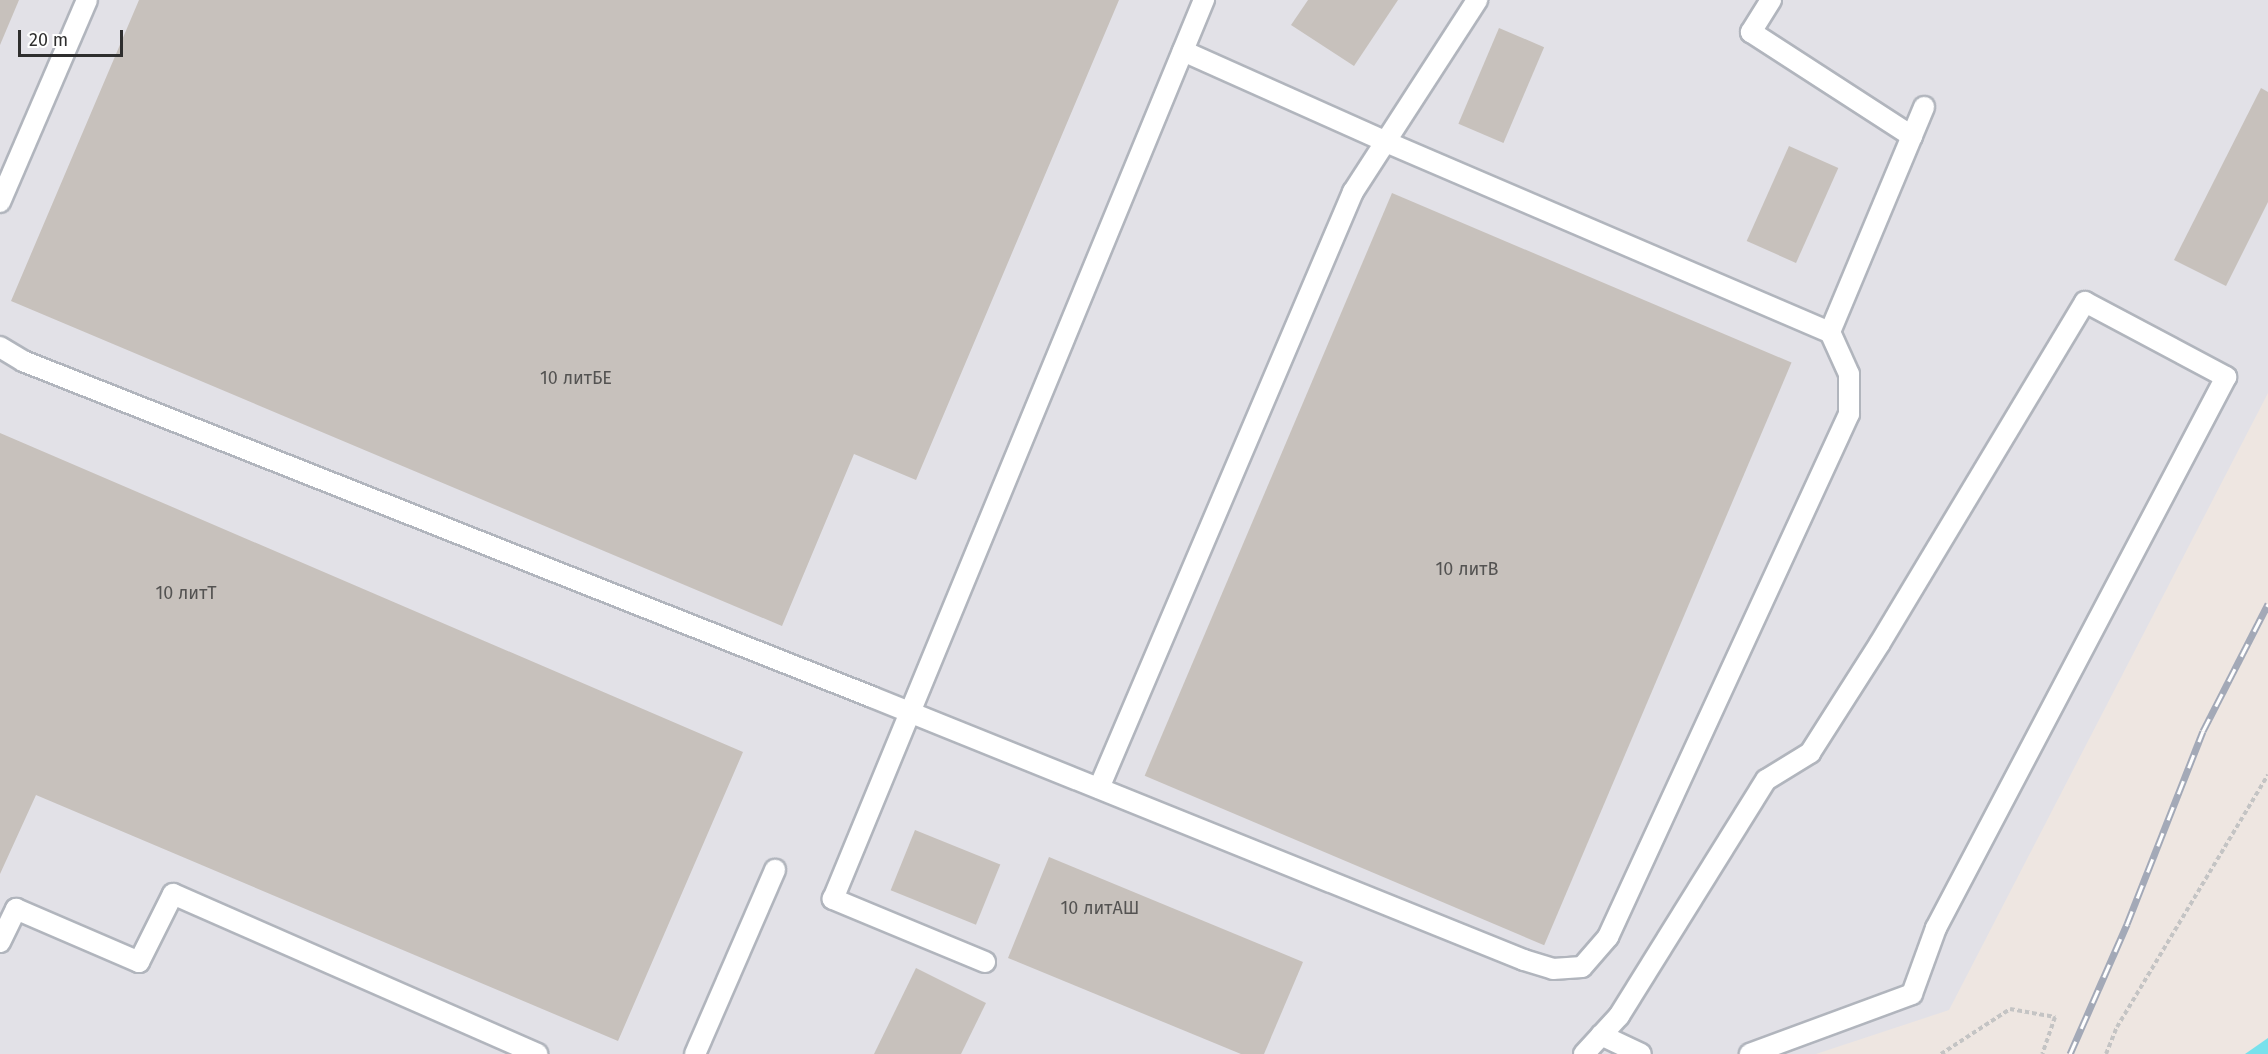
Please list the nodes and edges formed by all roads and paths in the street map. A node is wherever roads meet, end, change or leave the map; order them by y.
1 (87, 0) edge
2 (1204, 0) edge
3 (1477, 0) edge
4 (1771, 0) edge
5 (1183, 51) junction
6 (1924, 107) dead end
7 (1912, 136) junction
8 (1386, 142) junction
9 (0, 202) edge
10 (1830, 332) junction
11 (0, 347) edge
12 (911, 712) junction
13 (2268, 775) edge
14 (1099, 788) junction
15 (775, 870) dead end
16 (0, 942) edge
17 (986, 962) dead end
18 (1601, 1035) junction
19 (537, 1054) edge
20 (695, 1054) edge
21 (1584, 1054) edge
22 (1641, 1054) edge
23 (1750, 1054) edge
24 (1941, 1054) edge
25 (2042, 1054) edge
26 (2106, 1054) edge

1 - 9 lane
2 - 5 lane
3 - 8 lane
4 - 7 lane
5 - 8 lane
5 - 12 lane
6 - 7 lane
7 - 10 lane
8 - 10 lane
8 - 14 lane
10 - 14 lane
11 - 12 lane
12 - 14 lane
12 - 17 lane
13 - 26 path
15 - 20 lane
16 - 19 lane
18 - 21 lane
18 - 22 lane
18 - 23 lane
24 - 25 path

